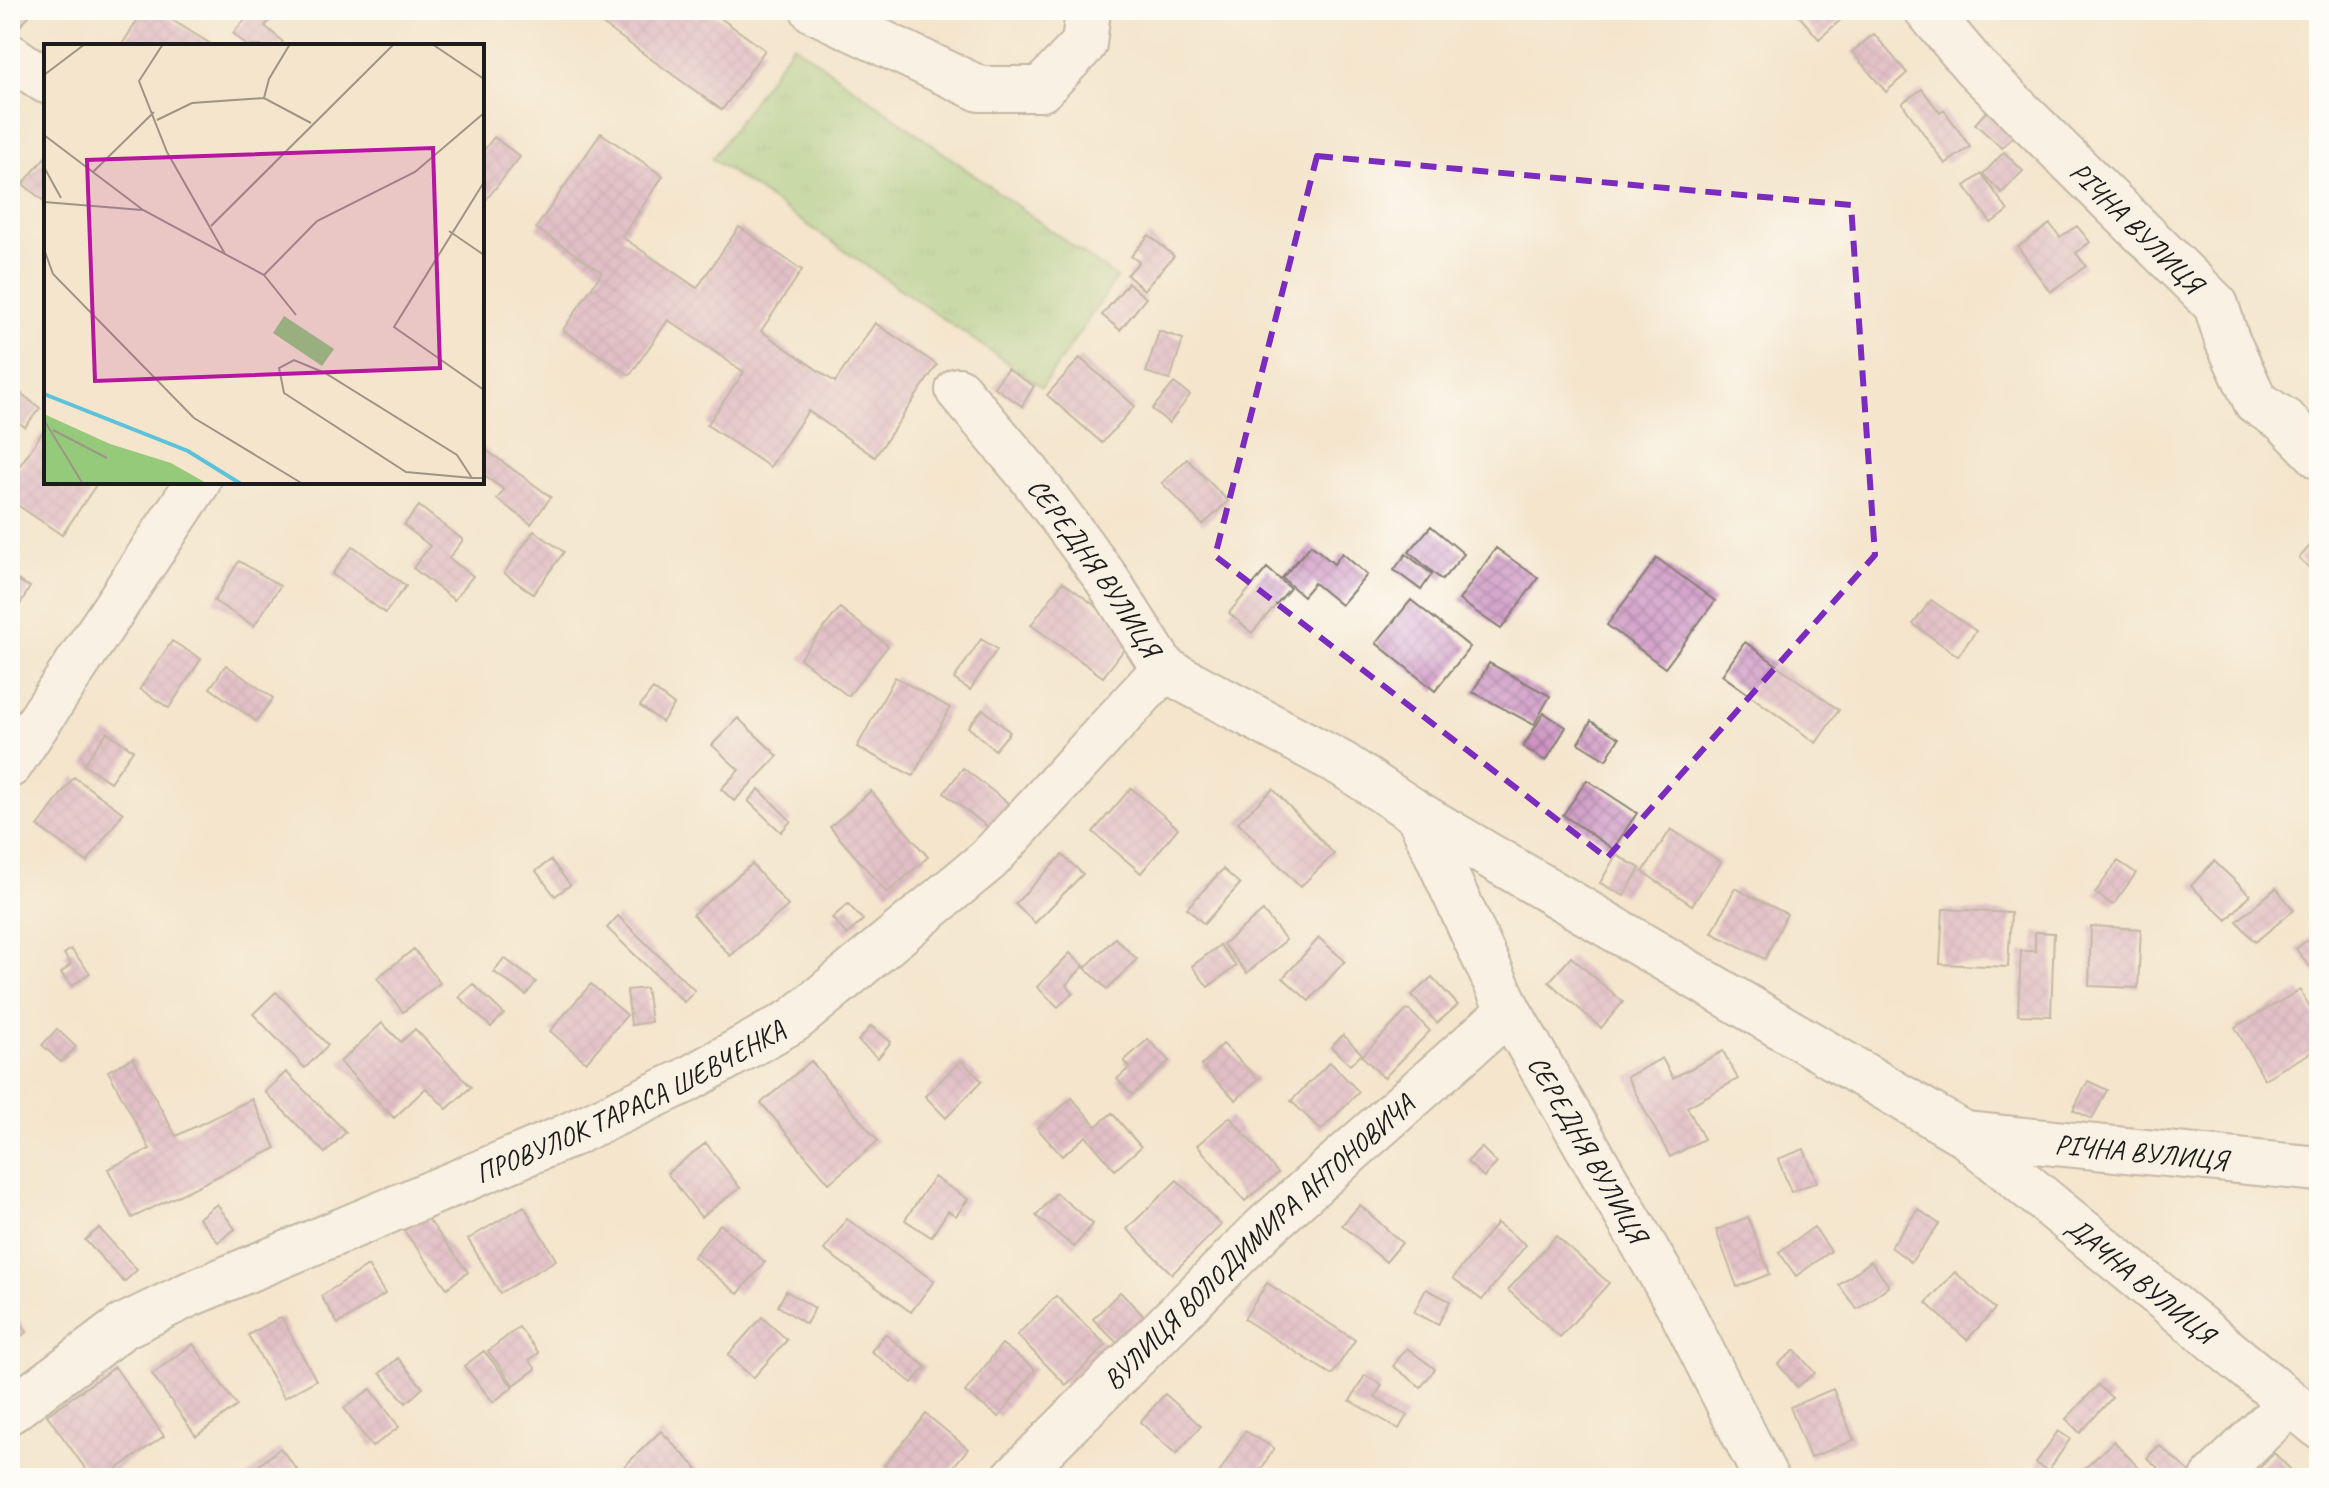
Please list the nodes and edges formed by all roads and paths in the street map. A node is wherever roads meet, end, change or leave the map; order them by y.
1 (813, 10) edge
2 (1088, 10) edge
3 (1927, 10) edge
4 (10, 56) edge
5 (44, 80) edge
6 (958, 390) dead end
7 (2319, 456) edge
8 (197, 484) edge
9 (1164, 669) junction
10 (10, 765) edge
11 (1418, 814) junction
12 (1509, 1011) junction
13 (1964, 1134) junction
14 (2319, 1169) edge
15 (10, 1411) edge
16 (2305, 1414) edge
17 (1014, 1478) edge
18 (1766, 1478) edge
19 (2213, 1478) edge

1 - 2 street
3 - 7 street, РІЧНА ВУЛИЦЯ
4 - 5 street
6 - 9 street, СЕРЕДНЯ ВУЛИЦЯ
8 - 10 street
9 - 11 street, СЕРЕДНЯ ВУЛИЦЯ
9 - 15 street, ПРОВУЛОК ТАРАСА ШЕВЧЕНКА
11 - 12 street, СЕРЕДНЯ ВУЛИЦЯ
11 - 13 street, СЕРЕДНЯ ВУЛИЦЯ
12 - 17 street, ВУЛИЦЯ ВОЛОДИМИРА АНТОНОВИЧА
12 - 18 street, СЕРЕДНЯ ВУЛИЦЯ
13 - 14 street, РІЧНА ВУЛИЦЯ
13 - 16 street, ДАЧНА ВУЛИЦЯ
16 - 19 street

